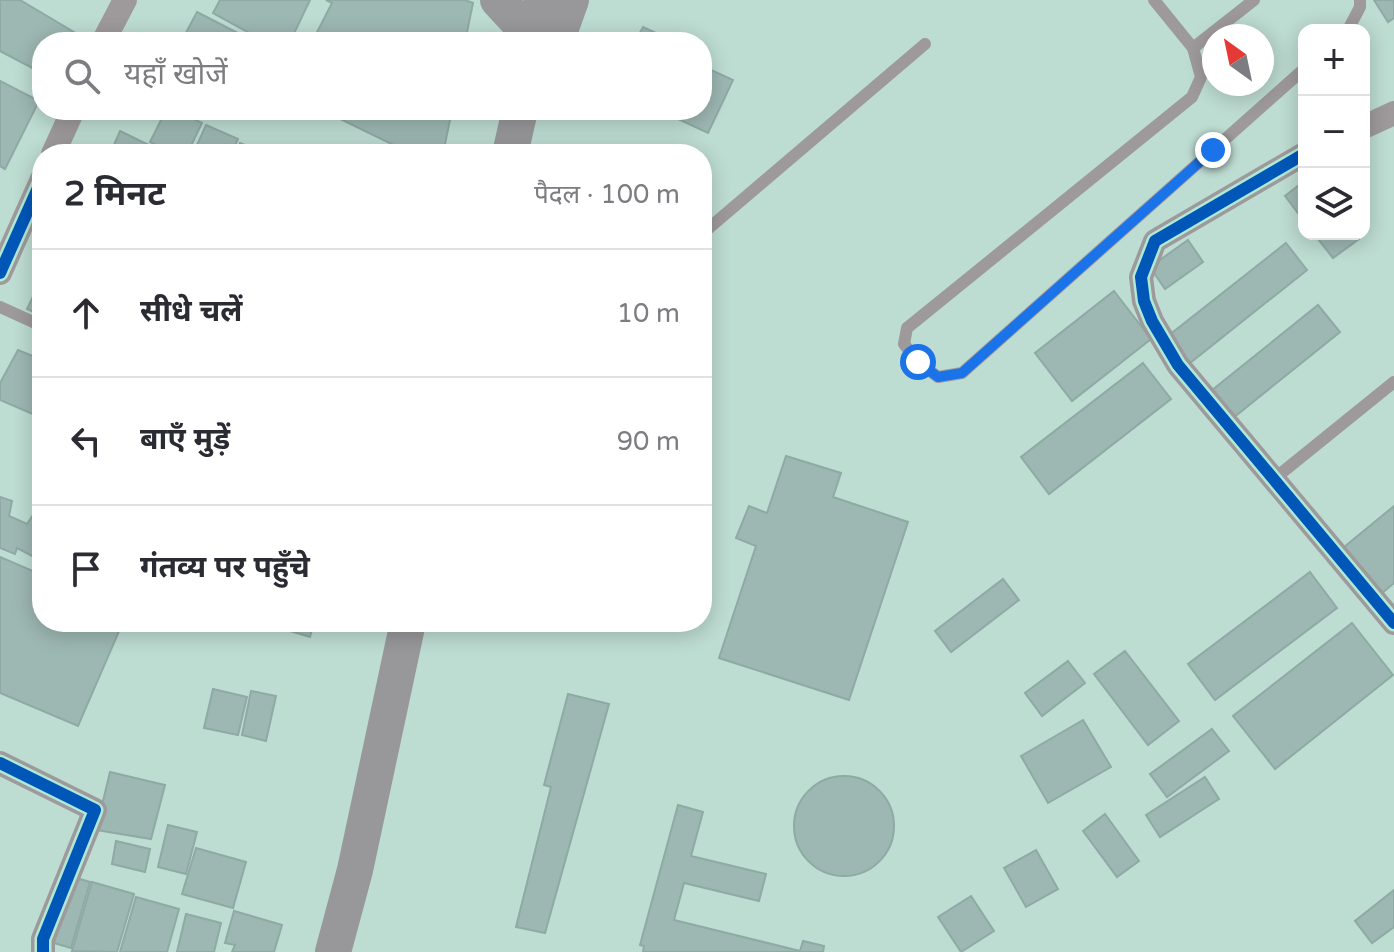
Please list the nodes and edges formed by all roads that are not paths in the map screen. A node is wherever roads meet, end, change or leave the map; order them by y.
1 (125, 0) edge
2 (498, 0) edge
3 (544, 0) edge
4 (571, 0) edge
5 (1154, 0) edge
6 (1254, 0) edge
7 (1360, 0) edge
8 (1351, 24) edge
9 (108, 32) edge
10 (532, 32) edge
11 (542, 32) edge
12 (548, 32) edge
13 (925, 44) dead end
14 (1193, 48) junction
15 (1298, 74) edge
16 (1394, 113) edge
17 (68, 120) edge
18 (518, 120) edge
19 (534, 120) edge
20 (1370, 124) edge
21 (58, 144) edge
22 (512, 144) edge
23 (529, 144) edge
24 (1298, 158) edge
25 (32, 201) edge
26 (712, 225) edge
27 (0, 273) edge
28 (0, 307) edge
29 (32, 321) edge
30 (1394, 382) edge
31 (1274, 479) junction
32 (1394, 623) edge
33 (406, 632) edge
34 (424, 632) edge
35 (0, 763) edge
36 (43, 952) edge
37 (333, 952) edge
38 (354, 952) edge

1 - 9 street
2 - 10 main road
3 - 11 main road
4 - 12 main road
5 - 14 lane
6 - 14 lane
7 - 8 lane
13 - 26 lane
14 - 15 lane
16 - 20 street
17 - 21 street
18 - 22 main road
19 - 23 main road
24 - 31 street
25 - 27 street
28 - 29 lane
30 - 31 lane
31 - 32 street
33 - 37 main road
34 - 38 main road
35 - 36 street

